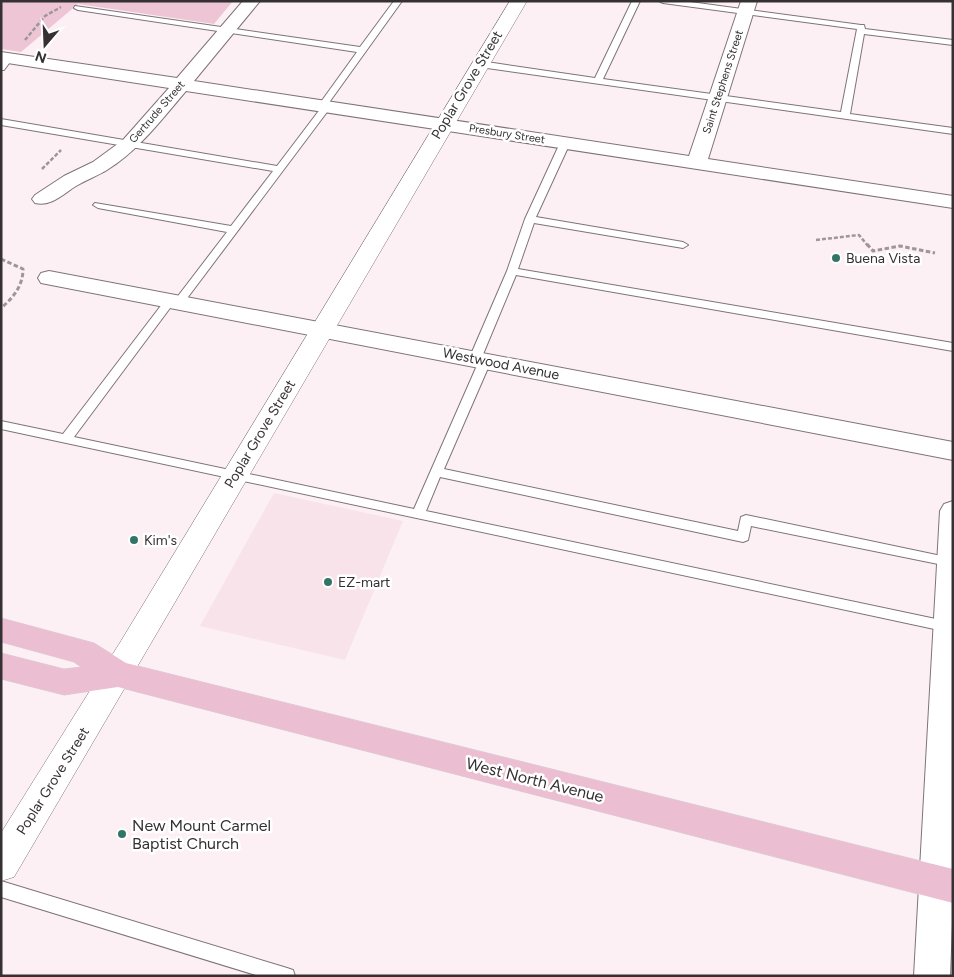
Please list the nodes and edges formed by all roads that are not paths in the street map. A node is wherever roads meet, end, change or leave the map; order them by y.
1 (252, 1) edge
2 (398, 1) edge
3 (519, 1) edge
4 (636, 1) edge
5 (663, 1) edge
6 (748, 7) edge
7 (78, 8) dead end
8 (229, 30) junction
9 (860, 31) junction
10 (953, 43) edge
11 (362, 50) junction
12 (4, 61) edge
13 (480, 64) junction
14 (598, 81) junction
15 (182, 84) junction
16 (718, 98) junction
17 (324, 106) junction
18 (845, 116) junction
19 (1, 122) edge
20 (443, 124) junction
21 (953, 131) edge
22 (565, 143) junction
23 (130, 144) junction
24 (697, 163) junction
25 (280, 169) junction
26 (42, 199) dead end
27 (953, 202) edge
28 (98, 205) dead end
29 (530, 219) junction
30 (234, 230) junction
31 (683, 245) dead end
32 (512, 271) junction
33 (49, 278) dead end
34 (174, 302) junction
35 (322, 330) junction
36 (953, 347) edge
37 (480, 360) junction
38 (1, 426) edge
39 (66, 439) junction
40 (953, 450) edge
41 (437, 472) junction
42 (235, 475) junction
43 (953, 511) edge
44 (418, 514) junction
45 (951, 574) edge
46 (950, 628) edge
47 (1, 630) edge
48 (1, 666) edge
49 (118, 674) junction
50 (1, 865) edge
51 (945, 884) edge
52 (1, 889) edge
53 (287, 976) edge
54 (932, 976) edge

1 - 8 street, Gertrude Street
2 - 11 lane
3 - 13 street, Poplar Grove Street
4 - 14 lane
5 - 6 lane
6 - 9 lane
6 - 16 street, Saint Stephens Street
7 - 8 lane
8 - 11 lane
8 - 15 street, Gertrude Street
9 - 10 lane
9 - 18 lane
11 - 17 lane
12 - 15 street, Presbury Street
13 - 14 lane
13 - 20 street, Poplar Grove Street
14 - 16 lane
15 - 17 street, Presbury Street
15 - 23 street, Gertrude Street
16 - 18 lane
16 - 24 street, Saint Stephens Street
17 - 20 street, Presbury Street
17 - 25 lane
18 - 21 lane
19 - 23 lane
20 - 22 street, Presbury Street
20 - 35 street, Poplar Grove Street
22 - 24 street, Presbury Street
22 - 29 lane
23 - 25 lane
23 - 26 street, Gertrude Street
24 - 27 street, Presbury Street
25 - 30 lane
28 - 30 lane
29 - 31 lane
29 - 32 lane
30 - 34 lane
32 - 36 lane
32 - 37 lane
33 - 34 street, Westwood Avenue
34 - 35 street, Westwood Avenue
34 - 39 lane
35 - 37 street, Westwood Avenue
35 - 42 street, Poplar Grove Street
37 - 40 street, Westwood Avenue
37 - 41 lane
38 - 39 lane
39 - 42 lane
41 - 44 lane
41 - 45 lane
42 - 44 lane
42 - 49 street, Poplar Grove Street
43 - 45 street
44 - 46 lane
45 - 46 street
46 - 51 street
47 - 49 main road, West North Avenue
48 - 49 main road, West North Avenue
49 - 50 street, Poplar Grove Street
49 - 51 main road, West North Avenue
51 - 54 street
52 - 53 lane

